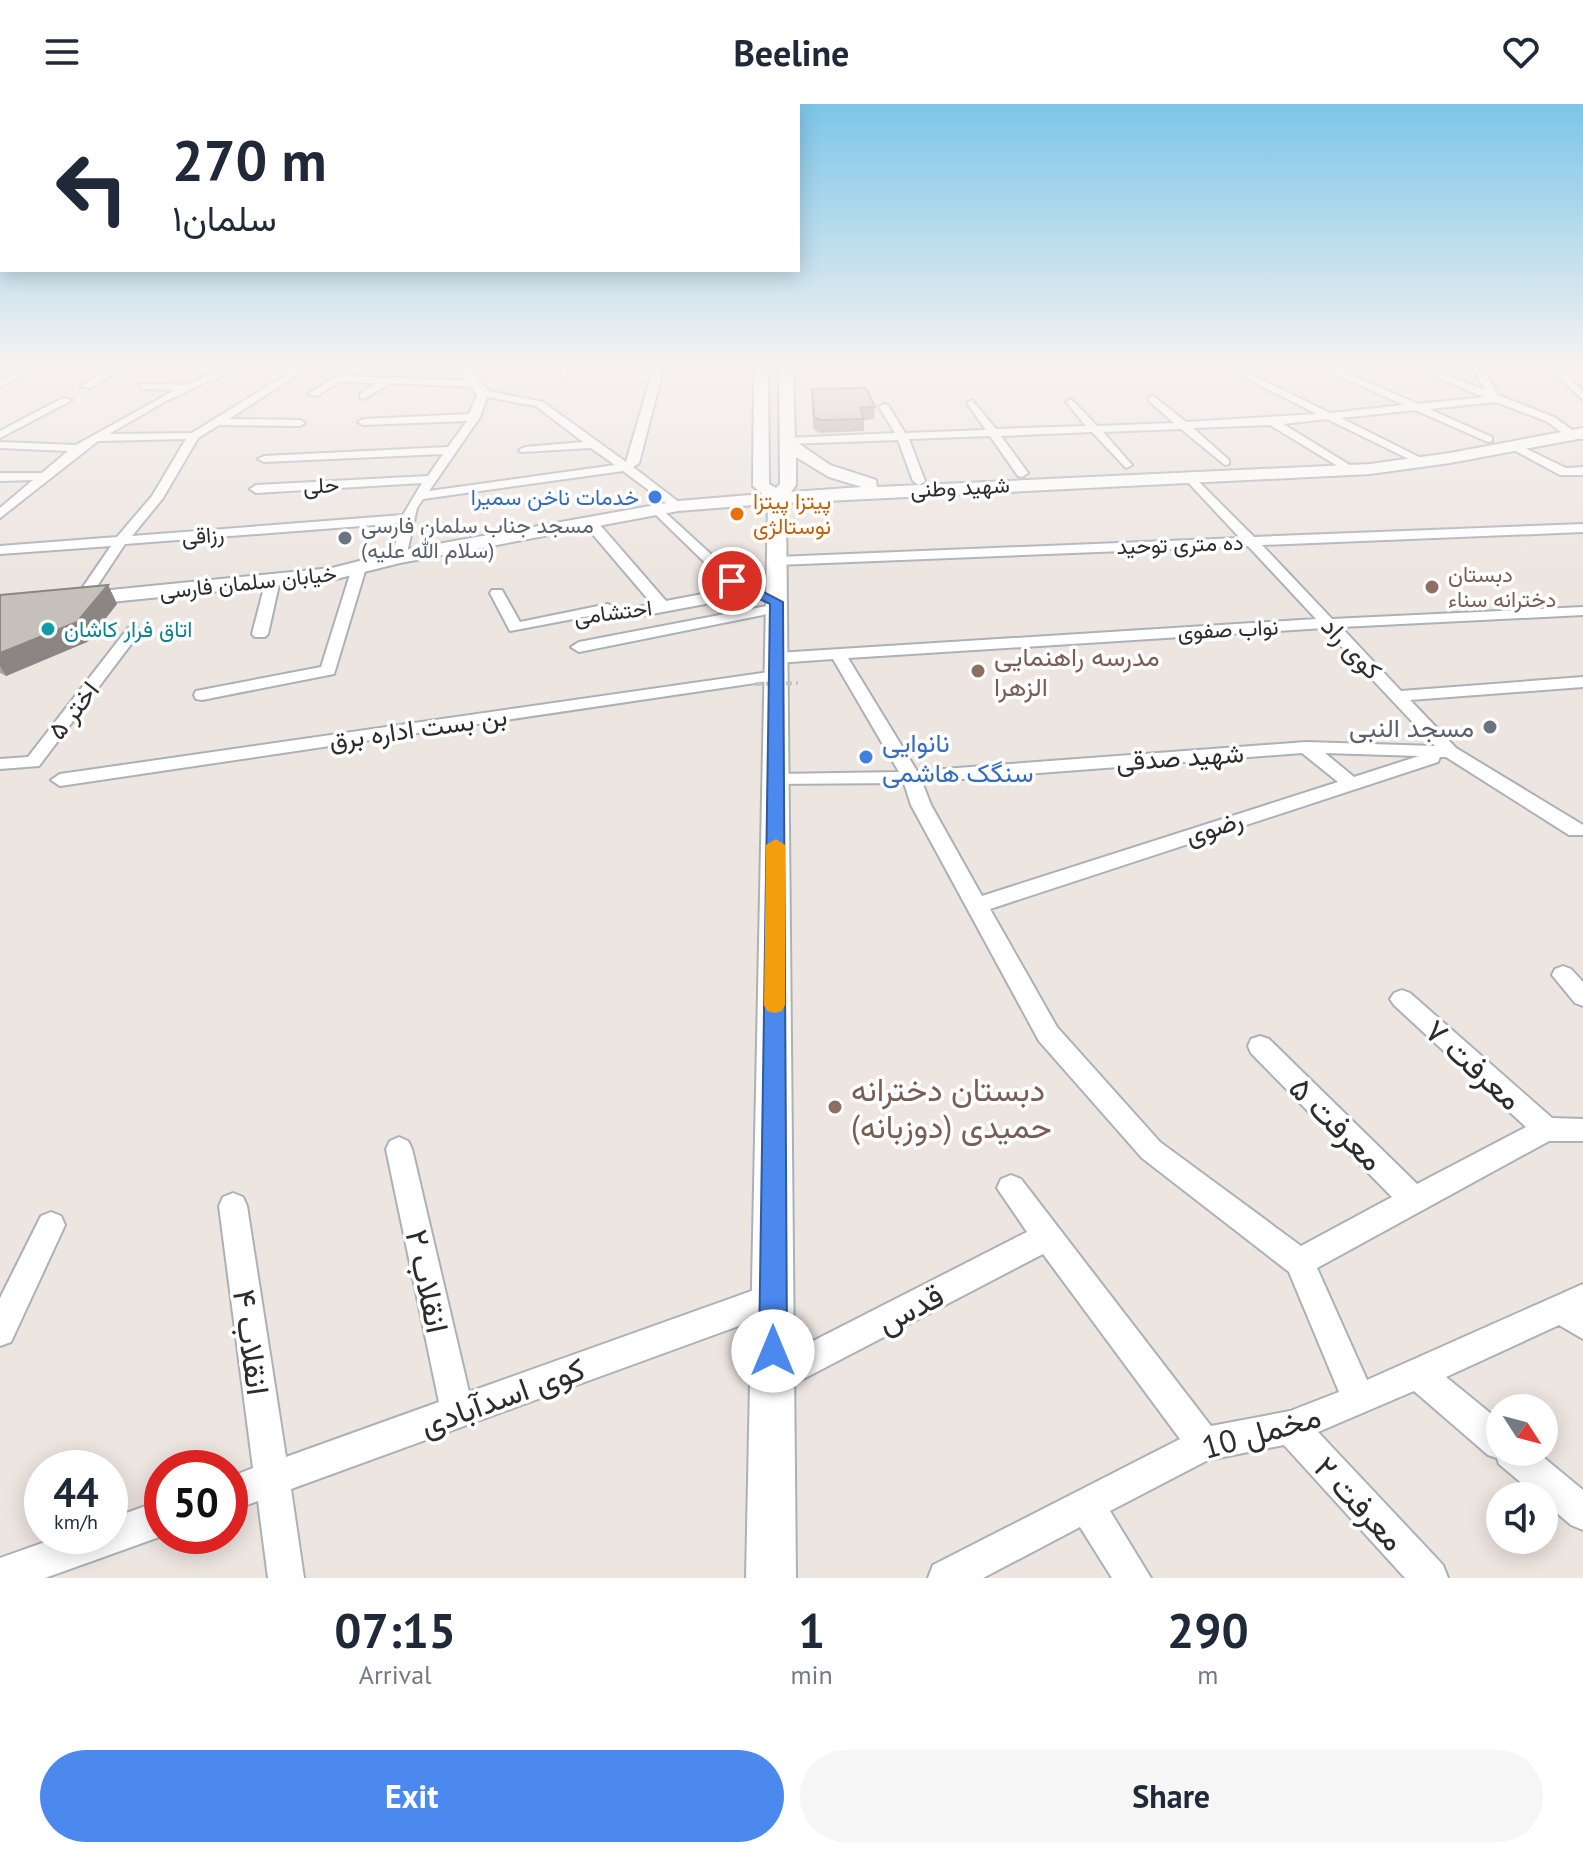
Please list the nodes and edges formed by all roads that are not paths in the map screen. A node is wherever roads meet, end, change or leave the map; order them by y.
1 (995, 434) edge
2 (100, 435) edge
3 (464, 435) edge
4 (581, 435) edge
5 (642, 435) edge
6 (760, 435) edge
7 (786, 435) edge
8 (901, 435) edge
9 (977, 435) edge
10 (1100, 435) edge
11 (1191, 435) edge
12 (1293, 435) edge
13 (1368, 435) edge
14 (1478, 435) edge
15 (1575, 435) edge
16 (194, 436) joint
17 (533, 436) dead end
18 (94, 438) junction
19 (903, 438) junction
20 (1488, 439) dead end
21 (786, 441) junction
22 (593, 444) junction
23 (0, 445) edge
24 (1516, 447) junction
25 (78, 448) junction
26 (454, 450) junction
27 (264, 459) dead end
28 (1225, 462) dead end
29 (1421, 462) junction
30 (760, 463) junction
31 (1126, 465) dead end
32 (516, 467) junction
33 (625, 467) junction
34 (1349, 469) junction
35 (1583, 471) edge
36 (1022, 473) dead end
37 (46, 476) junction
38 (1189, 476) junction
39 (0, 477) edge
40 (434, 479) junction
41 (919, 481) dead end
42 (256, 489) dead end
43 (902, 490) junction
44 (849, 493) junction
45 (421, 496) junction
46 (777, 497) junction
47 (710, 503) junction
48 (678, 506) junction
49 (657, 509) junction
50 (0, 514) edge
51 (406, 519) junction
52 (589, 521) junction
53 (1583, 528) edge
54 (121, 541) junction
55 (1251, 541) junction
56 (777, 548) junction
57 (0, 550) edge
58 (399, 557) junction
59 (359, 568) junction
60 (273, 580) junction
61 (497, 593) dead end
62 (81, 600) junction
63 (768, 600) junction
64 (662, 606) junction
65 (0, 607) edge
66 (1583, 611) edge
67 (1329, 624) junction
68 (133, 631) dead end
69 (260, 634) dead end
70 (579, 647) dead end
71 (838, 654) junction
72 (777, 675) junction
73 (1583, 682) edge
74 (202, 695) dead end
75 (1396, 696) junction
76 (1306, 747) junction
77 (1450, 752) junction
78 (0, 764) edge
79 (911, 777) junction
80 (60, 780) dead end
81 (776, 780) junction
82 (1349, 782) junction
83 (1576, 830) dead end
84 (979, 905) junction
85 (1563, 975) dead end
86 (1583, 997) edge
87 (1402, 999) dead end
88 (1260, 1046) dead end
89 (1546, 1129) junction
90 (1583, 1130) edge
91 (399, 1149) dead end
92 (1011, 1188) dead end
93 (1414, 1200) junction
94 (233, 1206) dead end
95 (51, 1225) dead end
96 (1046, 1237) junction
97 (1299, 1262) junction
98 (774, 1298) junction
99 (1576, 1311) edge
100 (0, 1331) edge
101 (1417, 1373) junction
102 (773, 1378) junction
103 (1359, 1400) junction
104 (457, 1412) junction
105 (1290, 1427) junction
106 (1486, 1431) edge
107 (1204, 1444) junction
108 (1528, 1466) edge
109 (271, 1479) junction
110 (248, 1487) edge
111 (1086, 1505) junction
112 (1583, 1513) edge
113 (144, 1524) edge
114 (0, 1576) edge
115 (286, 1578) edge
116 (771, 1578) edge
117 (946, 1578) edge
118 (1133, 1578) edge
119 (1430, 1578) edge

1 - 36 street
2 - 18 street
3 - 26 street
4 - 22 street
5 - 33 street
6 - 30 main road
7 - 21 main road
8 - 19 street
9 - 19 street
10 - 31 street
11 - 28 street
12 - 34 street
13 - 29 street
14 - 20 street
15 - 24 main road, شهید وطنی
16 - 18 street
16 - 54 street
17 - 32 street
18 - 25 street
19 - 21 street
19 - 41 street
21 - 43 main road
21 - 46 main road
22 - 32 street
22 - 33 street
23 - 25 street
24 - 29 main road, شهید وطنی
24 - 35 street
25 - 37 street
26 - 27 street
26 - 40 street
29 - 34 main road, شهید وطنی
30 - 46 main road
30 - 47 main road
32 - 33 street
32 - 45 street
33 - 48 street
34 - 38 main road, شهید وطنی
37 - 39 street
37 - 50 street
38 - 43 main road, شهید وطنی
38 - 55 street, کوی راد
40 - 42 street, حلی
40 - 45 street
43 - 44 main road, شهید وطنی
44 - 46 main road, شهید وطنی
44 - 56 main road
45 - 51 street
46 - 47 main road, خیابان سلمان فارسی
46 - 56 main road
47 - 48 main road, خیابان سلمان فارسی
48 - 49 main road, خیابان سلمان فارسی
49 - 52 main road, خیابان سلمان فارسی
49 - 63 street
51 - 54 street, رزاقی
51 - 58 street
52 - 58 main road, خیابان سلمان فارسی
52 - 64 street
53 - 55 street, ده متری توحید
54 - 57 street, رزاقی
54 - 62 street
55 - 56 street, ده متری توحید
55 - 67 street, کوی راد
56 - 63 main road
58 - 59 main road, خیابان سلمان فارسی
59 - 60 main road, خیابان سلمان فارسی
59 - 74 street
60 - 62 main road, خیابان سلمان فارسی
60 - 69 street
61 - 64 street, احتشامی
62 - 65 main road, خیابان سلمان فارسی
63 - 64 street, احتشامی
63 - 70 street
63 - 72 main road
66 - 67 street, نواب صفوی
67 - 71 street, نواب صفوی
67 - 75 street, کوی راد
68 - 78 street, اختر ۵
71 - 72 street, نواب صفوی
71 - 79 street
72 - 80 street, بن بست اداره برق
72 - 81 main road
73 - 75 street
75 - 77 street, کوی راد
76 - 77 street, شهید صدقی
76 - 79 street, شهید صدقی
76 - 82 street
77 - 82 street, رضوی
77 - 83 street, کوی راد
79 - 81 street, شهید صدقی
79 - 84 street
81 - 98 main road
82 - 84 street, رضوی
84 - 97 street
85 - 86 street
87 - 89 street, معرفت ۷
88 - 93 street, معرفت ۵
89 - 90 street
89 - 93 street
91 - 104 street, انقلاب ۲
92 - 96 street
93 - 97 street
94 - 109 street, انقلاب ۴
95 - 100 street
96 - 102 street, قدس
96 - 107 street
97 - 103 street
98 - 102 main road
98 - 104 street, کوی اسدآبادی
99 - 101 street, مخمل 10
101 - 103 street, مخمل 10
101 - 106 street
102 - 116 main road
103 - 105 street, مخمل 10
104 - 109 street, کوی اسدآبادی
105 - 107 street, مخمل 10
105 - 119 street, معرفت ۲
107 - 111 street, مخمل 10
108 - 112 street
109 - 110 street, کوی اسدآبادی
109 - 115 street, انقلاب ۴
111 - 117 street, مخمل 10
111 - 118 street
113 - 114 street

